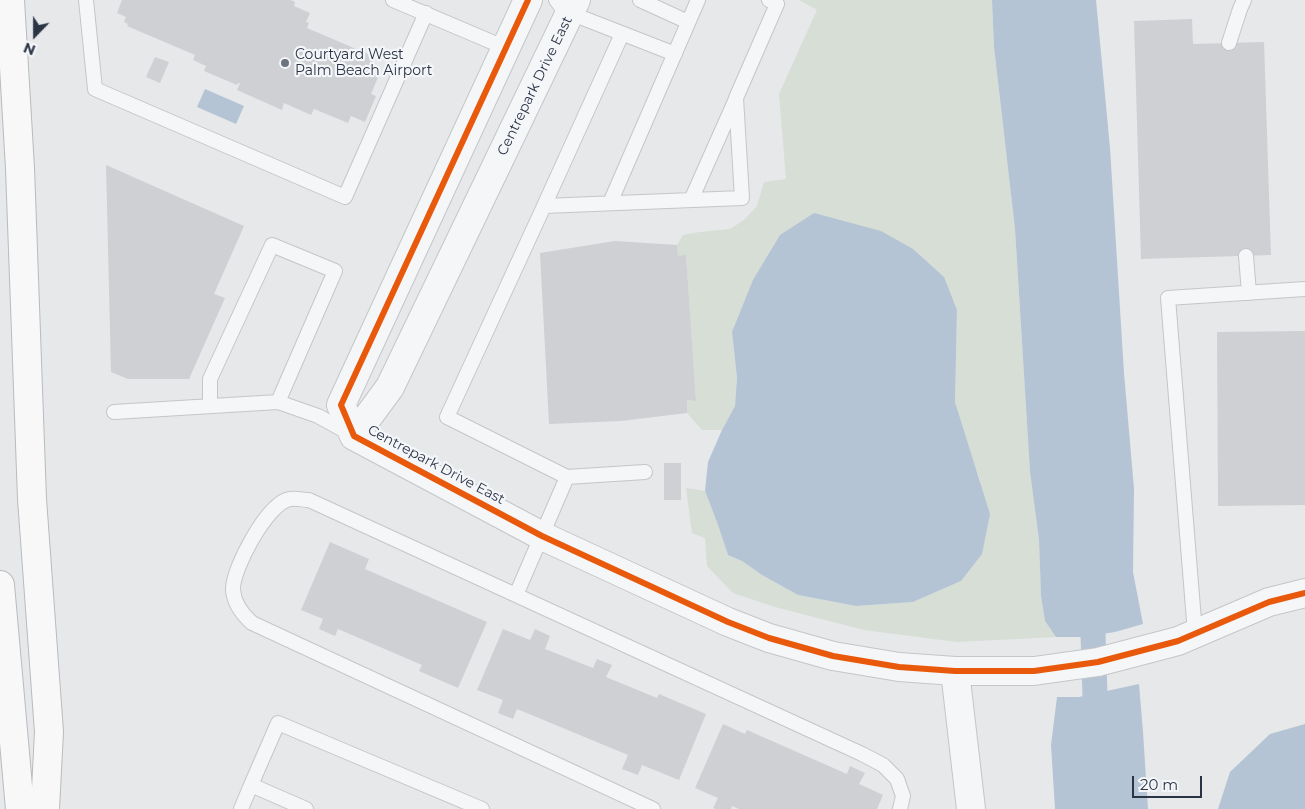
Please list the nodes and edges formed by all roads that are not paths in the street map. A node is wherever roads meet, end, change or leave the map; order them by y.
1 (10, 0) edge
2 (86, 0) edge
3 (393, 0) edge
4 (528, 0) edge
5 (640, 0) edge
6 (698, 0) edge
7 (769, 0) edge
8 (1244, 0) edge
9 (567, 4) edge
10 (426, 13) junction
11 (688, 22) junction
12 (622, 34) junction
13 (1229, 43) dead end
14 (506, 48) junction
15 (675, 54) junction
16 (736, 98) junction
17 (691, 200) junction
18 (610, 203) junction
19 (544, 206) junction
20 (1246, 256) dead end
21 (1305, 289) edge
22 (1249, 293) junction
23 (278, 402) junction
24 (210, 406) junction
25 (114, 412) dead end
26 (354, 436) junction
27 (645, 472) dead end
28 (567, 477) junction
29 (542, 536) junction
30 (0, 585) edge
31 (1305, 593) edge
32 (516, 595) junction
33 (1186, 637) junction
34 (955, 671) junction
35 (251, 785) junction
36 (20, 809) edge
37 (45, 809) edge
38 (240, 809) edge
39 (306, 809) edge
40 (482, 809) edge
41 (653, 809) edge
42 (900, 809) edge
43 (971, 809) edge

1 - 37 highway
2 - 10 lane
3 - 10 lane
4 - 14 street, Centrepark Drive East
5 - 11 lane
6 - 11 lane
7 - 16 lane
8 - 13 lane
9 - 12 lane
9 - 26 street, Centrepark Drive East
10 - 14 lane
11 - 15 lane
12 - 15 lane
12 - 19 lane
14 - 26 street, Centrepark Drive East
15 - 18 lane
16 - 17 lane
16 - 17 lane
17 - 18 lane
18 - 19 lane
19 - 28 lane
20 - 22 lane
21 - 22 lane
22 - 33 lane
23 - 24 lane
23 - 24 lane
23 - 26 lane
24 - 25 lane
26 - 29 street, Centrepark Drive East
27 - 28 lane
28 - 29 lane
29 - 32 lane
29 - 34 street, Centrepark Drive East
30 - 36 highway
31 - 33 street, Centrepark Drive East
32 - 41 lane
32 - 42 lane
33 - 34 street, Centrepark Drive East
34 - 43 street
35 - 38 lane
35 - 39 lane
35 - 40 lane

